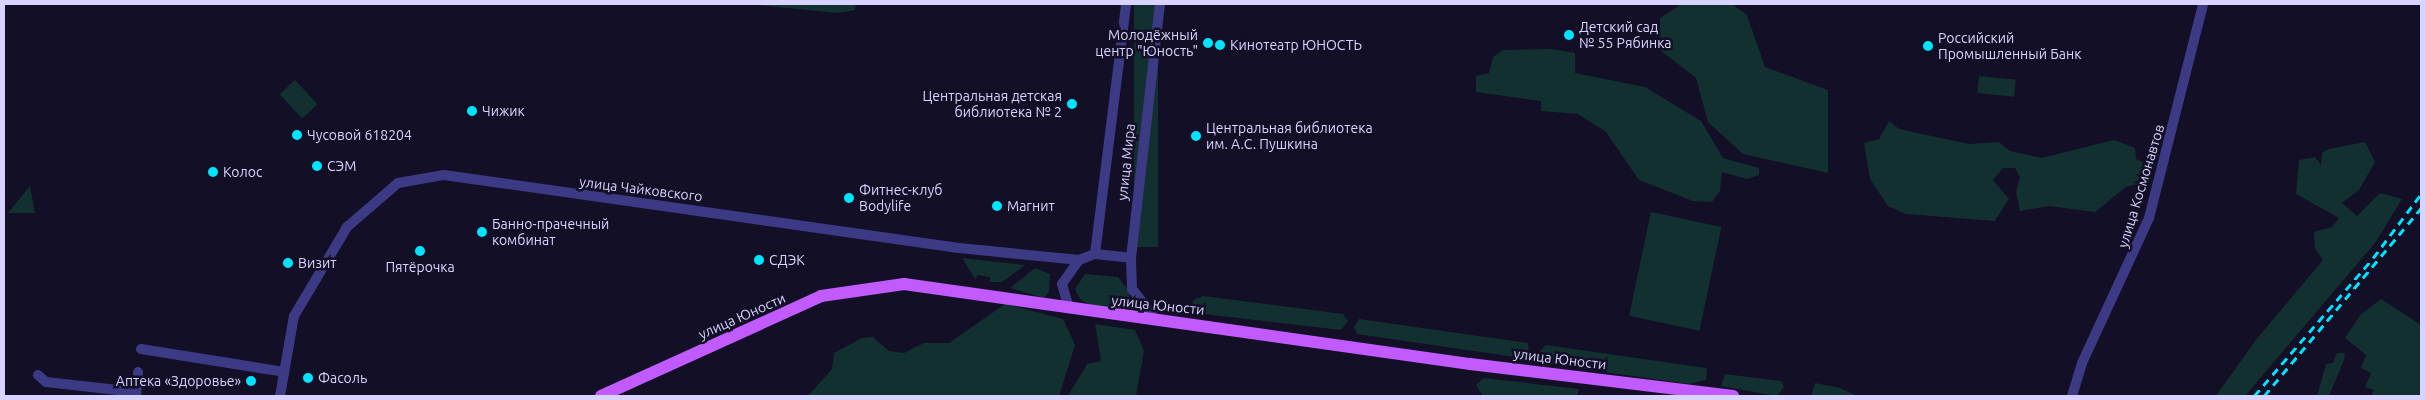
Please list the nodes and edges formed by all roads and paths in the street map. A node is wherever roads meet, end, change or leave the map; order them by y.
1 (1126, 4) edge
2 (1160, 4) edge
3 (2203, 4) edge
4 (1096, 254) junction
5 (1131, 258) junction
6 (1079, 260) junction
7 (1068, 305) junction
8 (1154, 317) junction
9 (141, 349) dead end
10 (138, 372) dead end
11 (284, 372) junction
12 (38, 375) dead end
13 (136, 394) edge
14 (280, 396) edge
15 (601, 396) edge
16 (1733, 396) edge
17 (2072, 396) edge

1 - 4 street, улица Мира
2 - 5 street, улица Мира
3 - 17 street, улица Космонавтов
4 - 5 street, улица Чайковского
4 - 6 street, улица Чайковского
5 - 8 street, улица Мира
6 - 7 street
6 - 11 street, улица Чайковского
7 - 8 main road, улица Юности
7 - 15 main road, улица Юности
8 - 16 main road, улица Юности
9 - 11 street
10 - 13 street
11 - 14 street, улица Чайковского
12 - 13 street

